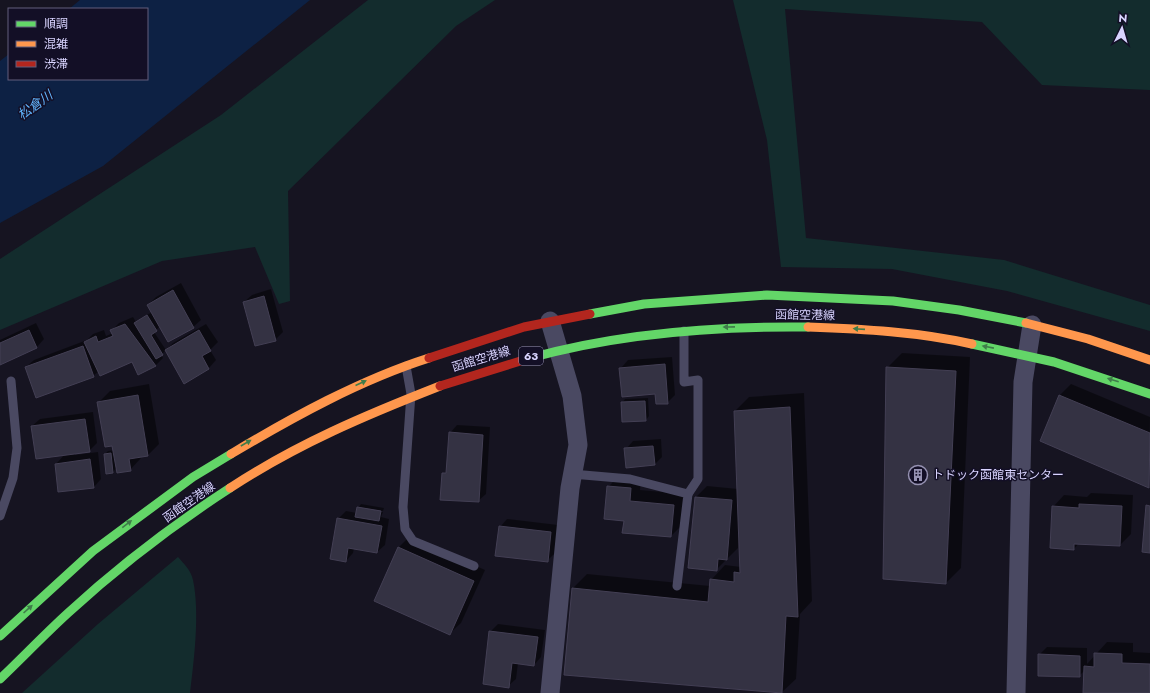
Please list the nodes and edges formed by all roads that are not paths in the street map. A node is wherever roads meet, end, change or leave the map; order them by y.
1 (550, 320) junction
2 (1032, 325) junction
3 (684, 330) junction
4 (557, 350) junction
5 (1027, 354) junction
6 (1150, 360) edge
7 (406, 364) junction
8 (11, 382) dead end
9 (411, 394) junction
10 (1150, 394) edge
11 (572, 474) junction
12 (688, 494) junction
13 (0, 516) edge
14 (474, 566) dead end
15 (678, 586) dead end
16 (0, 636) edge
17 (0, 679) edge
18 (550, 693) edge
19 (1016, 693) edge

1 - 2 main road, 函館空港線
1 - 4 street
1 - 7 main road, 函館空港線
2 - 5 street
2 - 6 main road, 函館空港線
3 - 4 main road, 函館空港線 / 63
5 -> 3 main road, 函館空港線 / 63
3 - 12 lane
4 - 9 main road, 函館空港線 / 63
4 - 11 street
10 -> 5 main road, 函館空港線 / 63
5 - 19 street
7 - 9 lane
16 -> 7 main road, 函館空港線
8 - 13 lane
9 - 14 lane
9 - 17 main road, 函館空港線 / 63
11 - 12 lane
11 - 18 street
12 - 15 lane

